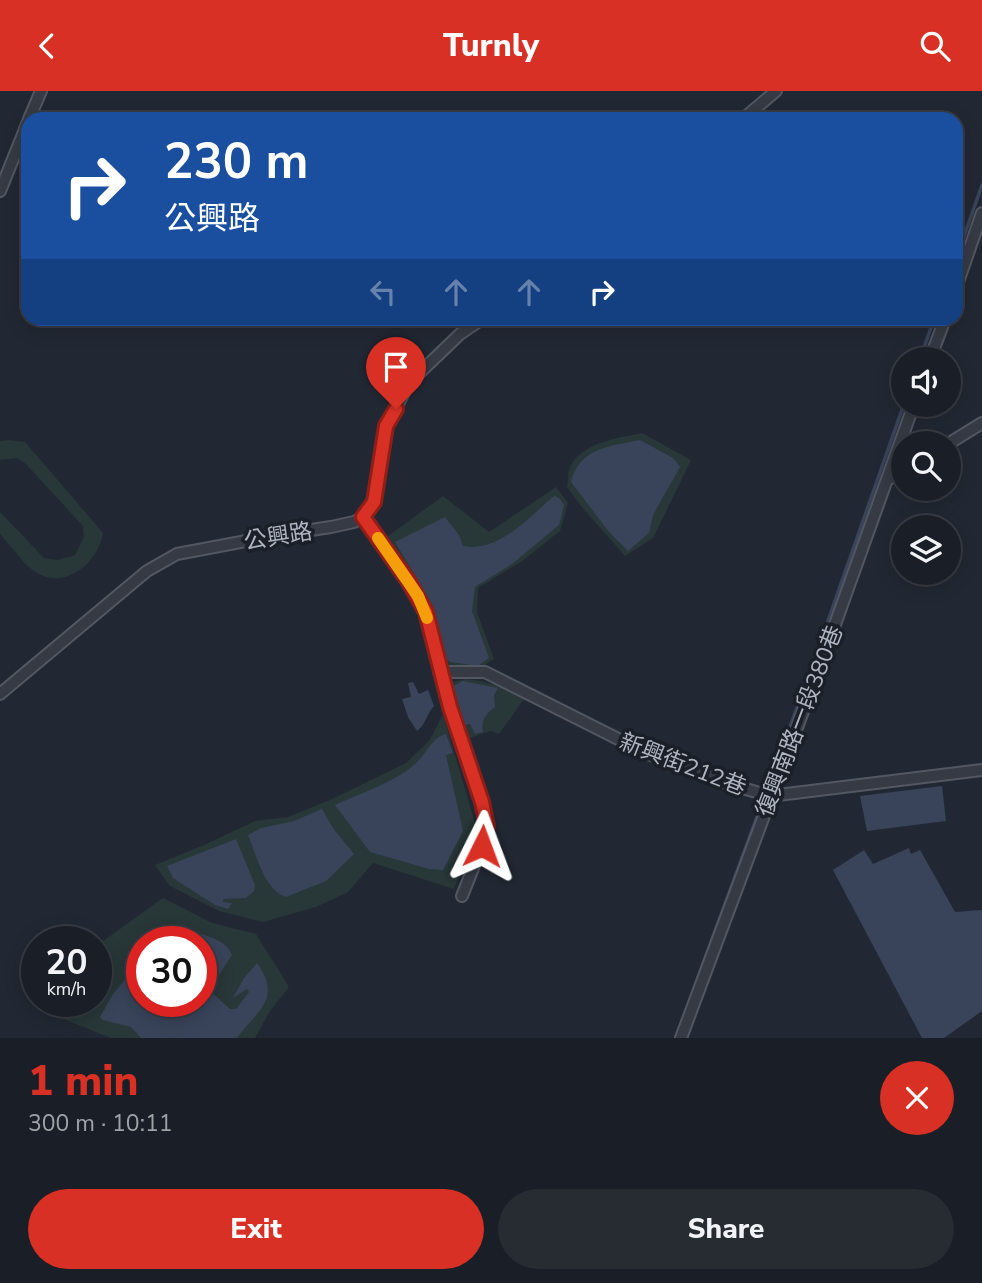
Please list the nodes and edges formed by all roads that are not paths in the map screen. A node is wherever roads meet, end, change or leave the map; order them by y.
1 (41, 91) edge
2 (776, 91) edge
3 (33, 112) edge
4 (751, 112) edge
5 (21, 140) edge
6 (0, 191) edge
7 (982, 213) edge
8 (963, 268) edge
9 (472, 326) edge
10 (942, 326) edge
11 (934, 347) edge
12 (909, 417) edge
13 (982, 423) edge
14 (961, 436) edge
15 (891, 478) edge
16 (887, 480) junction
17 (363, 517) junction
18 (439, 672) junction
19 (0, 694) edge
20 (982, 770) edge
21 (770, 796) junction
22 (462, 896) dead end
23 (681, 1038) edge

1 - 3 street
2 - 4 street
5 - 6 street
7 - 8 street
9 - 17 street
10 - 11 street
12 - 16 street, 復興南路一段380巷
13 - 14 street
15 - 16 street
16 - 21 street, 復興南路一段380巷
17 - 18 street
17 - 19 street, 公興路
18 - 21 street, 新興街212巷
18 - 22 street
20 - 21 street, 新興街212巷
21 - 23 street, 復興南路一段380巷

